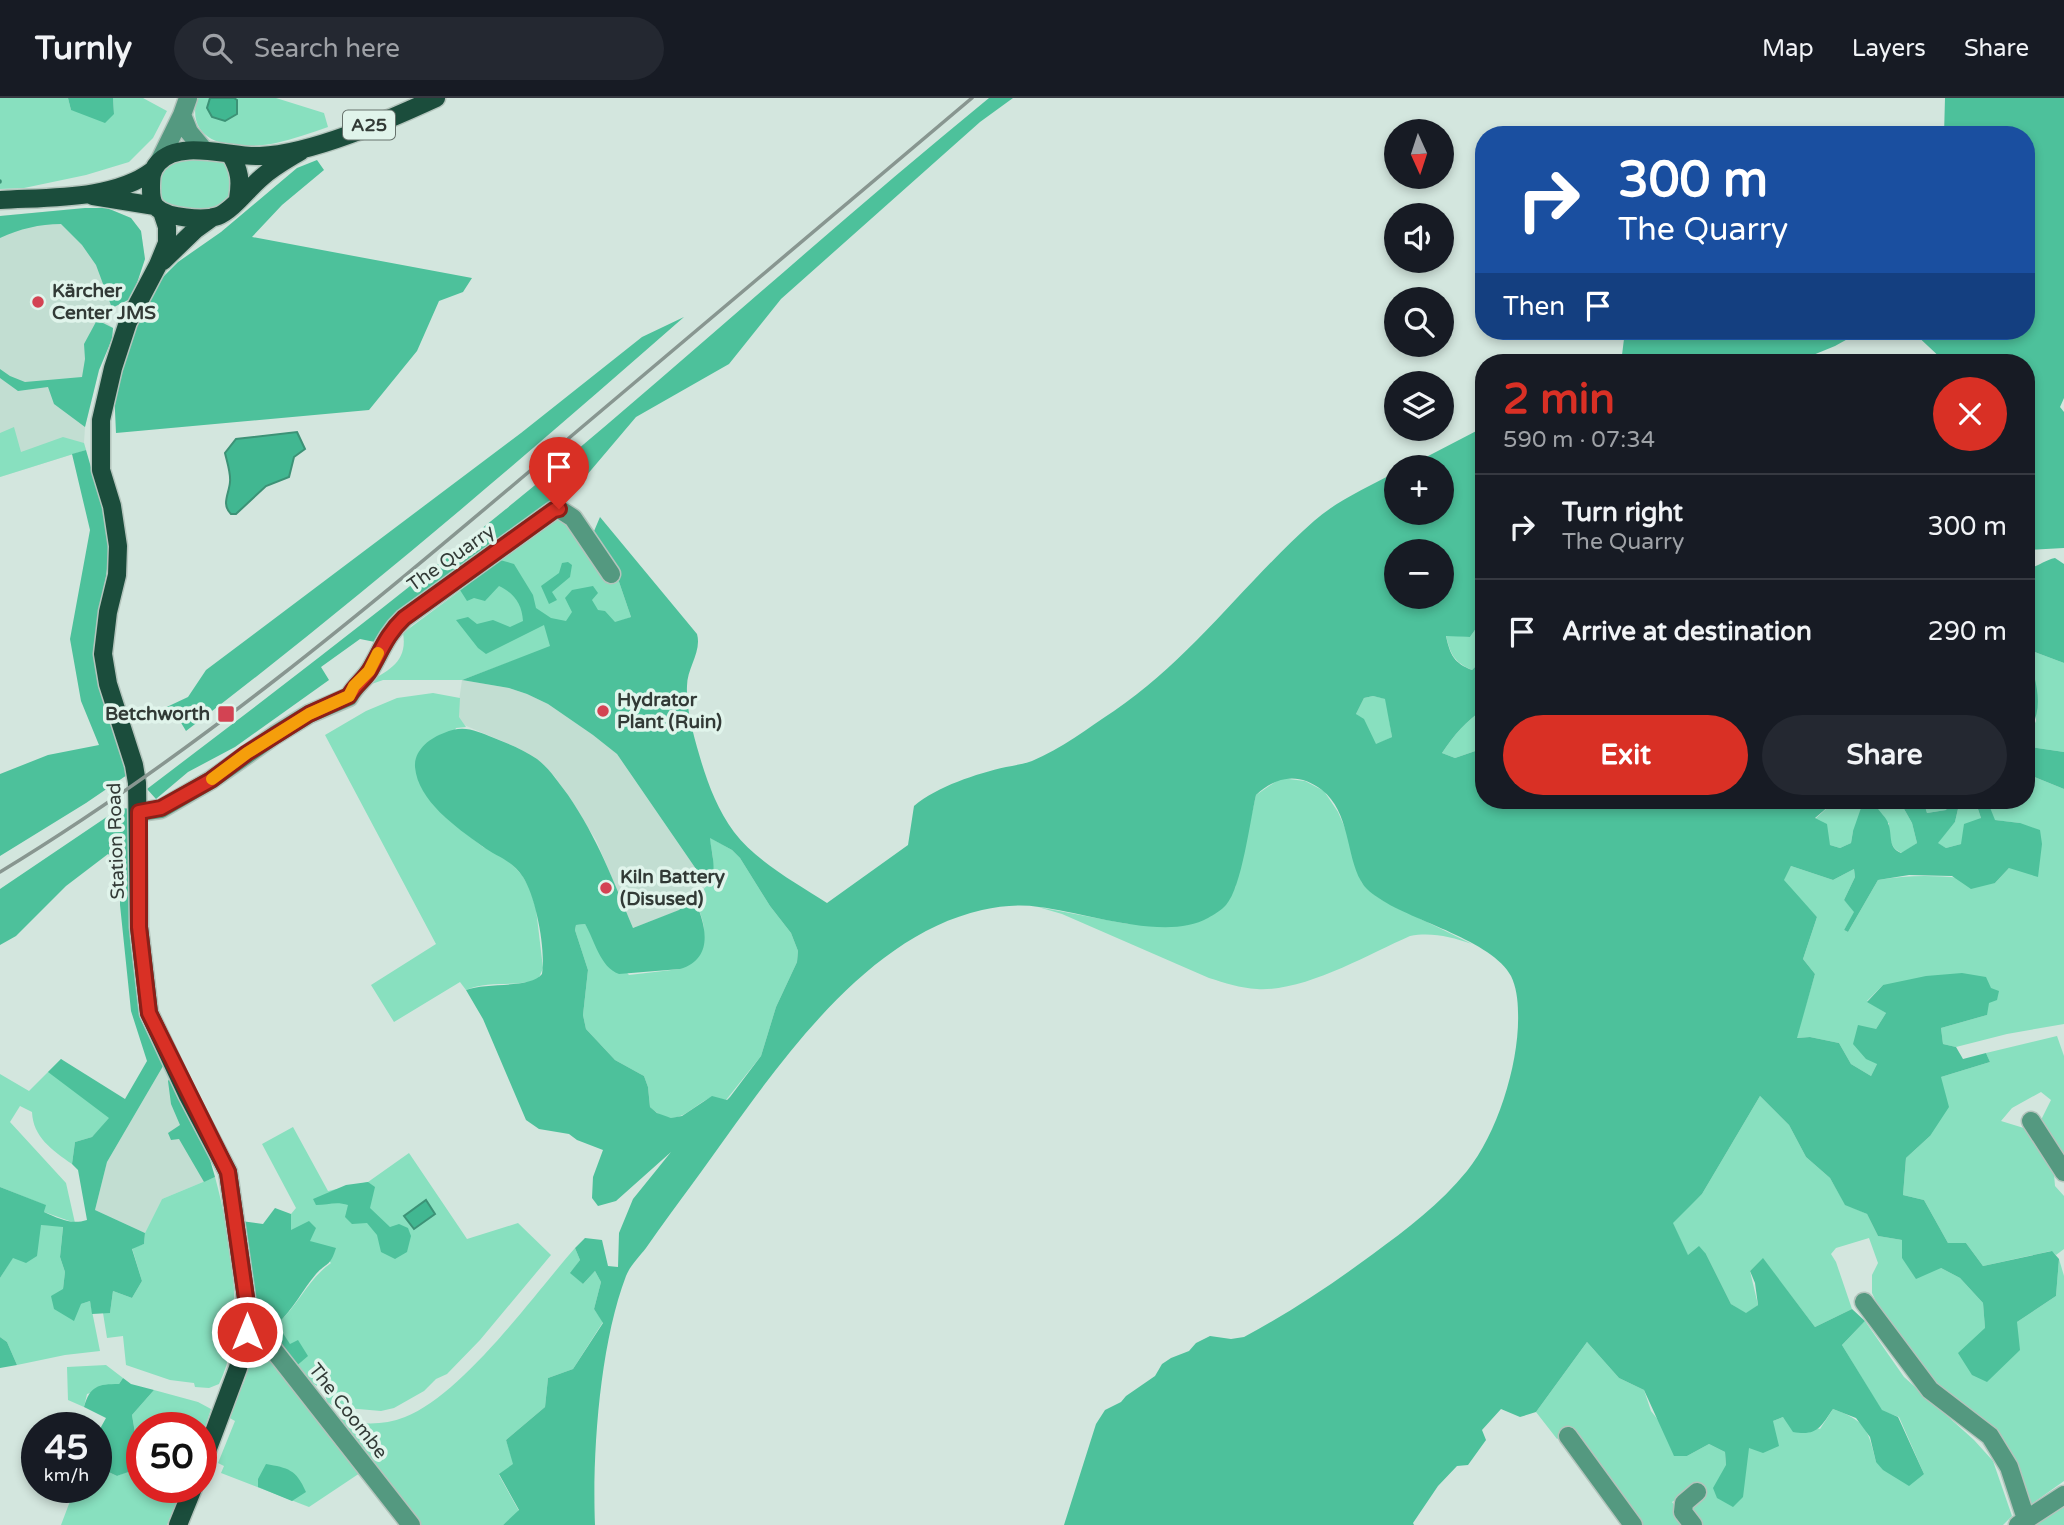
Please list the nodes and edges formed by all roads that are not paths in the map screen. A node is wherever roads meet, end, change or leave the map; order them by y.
1 (436, 98) edge
2 (185, 106) edge
3 (204, 150) junction
4 (301, 151) junction
5 (230, 154) junction
6 (156, 166) junction
7 (83, 195) junction
8 (238, 199) junction
9 (0, 200) edge
10 (158, 209) junction
11 (213, 218) junction
12 (158, 265) junction
13 (611, 574) dead end
14 (139, 812) junction
15 (2031, 1121) dead end
16 (2064, 1172) edge
17 (1864, 1301) dead end
18 (247, 1332) junction
19 (217, 1426) edge
20 (1568, 1436) dead end
21 (1697, 1492) dead end
22 (2064, 1495) edge
23 (187, 1503) edge
24 (2022, 1522) edge
25 (178, 1525) edge
26 (411, 1525) edge
27 (1633, 1525) edge
28 (1693, 1525) edge

1 - 4 main road, A25
2 - 3 street
2 - 6 street
3 - 5 main road
3 - 6 main road
4 - 5 main road, A25
4 - 8 main road, A25
5 - 8 main road
6 - 7 main road
6 - 10 main road
7 - 9 main road
7 - 10 main road
8 - 11 main road
10 - 11 main road
10 - 12 main road, Station Road
11 - 12 main road, Station Road
12 - 14 main road, Station Road
13 - 14 street, The Quarry
14 - 18 main road, Station Road
15 - 16 street
17 - 24 street
18 - 19 main road, Station Road
18 - 26 street, The Coombe
20 - 27 street
21 - 28 street
22 - 24 street
23 - 25 main road

